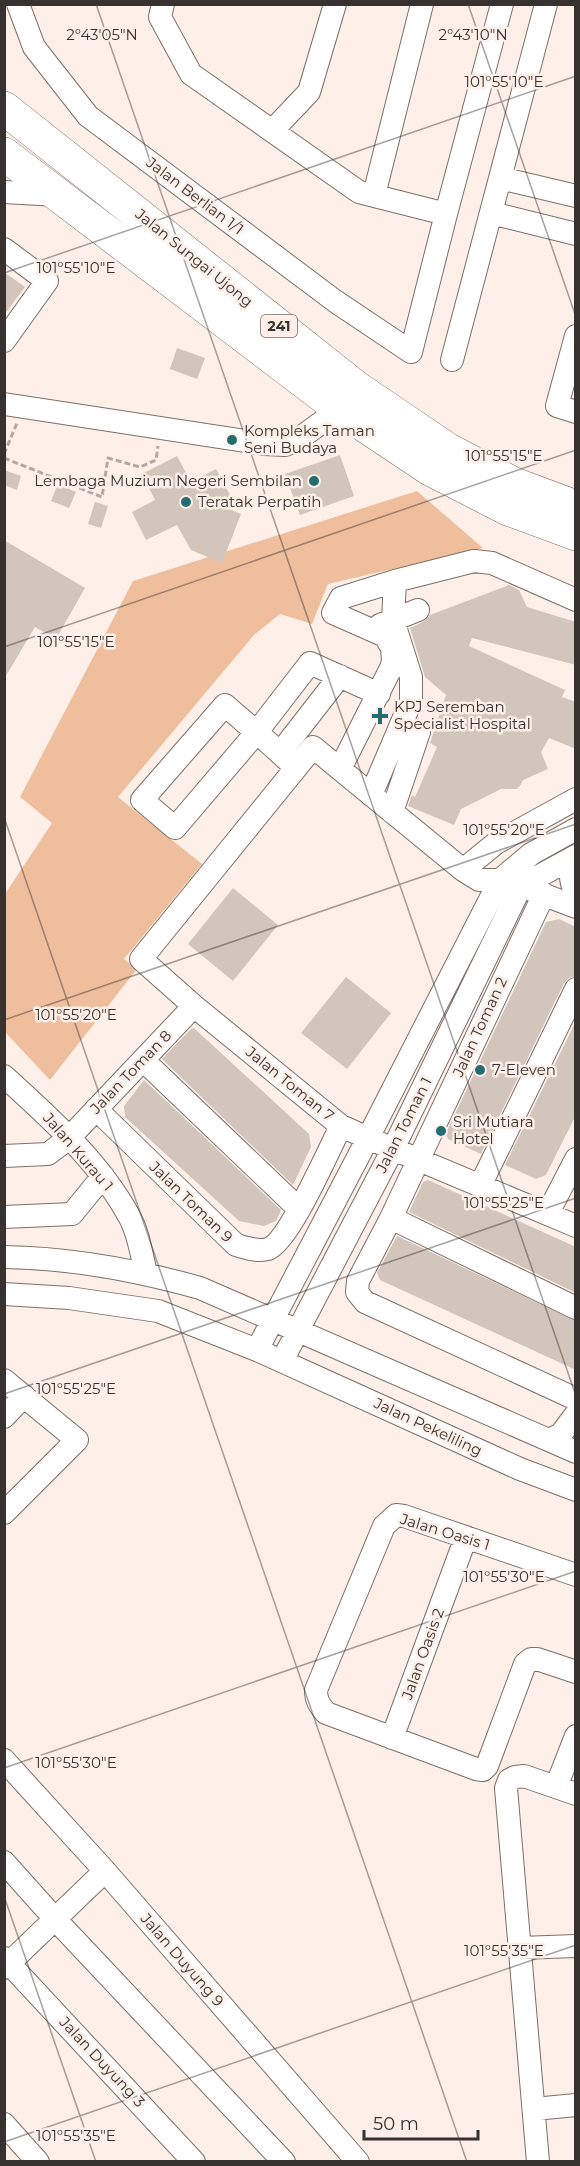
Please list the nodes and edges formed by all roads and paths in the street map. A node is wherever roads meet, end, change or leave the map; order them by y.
1 (18, 4) edge
2 (163, 4) edge
3 (335, 4) edge
4 (422, 4) edge
5 (502, 4) edge
6 (546, 4) edge
7 (4, 108) edge
8 (272, 131) junction
9 (7, 175) edge
10 (500, 178) junction
11 (374, 195) junction
12 (576, 196) edge
13 (491, 213) junction
14 (446, 214) junction
15 (576, 234) edge
16 (4, 249) edge
17 (575, 337) edge
18 (4, 341) edge
19 (452, 360) dead end
20 (14, 406) edge
21 (340, 409) junction
22 (576, 412) edge
23 (162, 428) junction
24 (4, 456) edge
25 (576, 507) edge
26 (576, 534) edge
27 (396, 581) junction
28 (576, 600) edge
29 (418, 610) dead end
30 (393, 620) junction
31 (371, 629) junction
32 (340, 676) junction
33 (411, 677) junction
34 (383, 684) junction
35 (419, 732) dead end
36 (256, 733) junction
37 (288, 761) junction
38 (340, 769) junction
39 (371, 795) junction
40 (576, 799) edge
41 (392, 812) junction
42 (576, 829) edge
43 (575, 856) edge
44 (463, 870) junction
45 (511, 883) junction
46 (576, 893) edge
47 (544, 894) junction
48 (576, 907) edge
49 (477, 976) junction
50 (500, 985) junction
51 (576, 989) edge
52 (194, 1006) junction
53 (143, 1060) junction
54 (4, 1076) edge
55 (15, 1095) edge
56 (96, 1109) junction
57 (341, 1126) junction
58 (69, 1138) junction
59 (368, 1138) junction
60 (393, 1149) junction
61 (4, 1156) edge
62 (418, 1159) junction
63 (576, 1159) edge
64 (103, 1176) junction
65 (480, 1186) junction
66 (299, 1209) junction
67 (548, 1214) junction
68 (4, 1217) edge
69 (391, 1218) junction
70 (576, 1226) edge
71 (4, 1257) edge
72 (146, 1273) junction
73 (4, 1294) edge
74 (576, 1308) edge
75 (274, 1319) junction
76 (298, 1329) junction
77 (257, 1350) junction
78 (282, 1361) junction
79 (4, 1380) edge
80 (24, 1396) junction
81 (576, 1399) edge
82 (576, 1414) edge
83 (4, 1417) edge
84 (549, 1440) junction
85 (576, 1452) edge
86 (576, 1490) edge
87 (4, 1513) edge
88 (466, 1537) junction
89 (576, 1575) edge
90 (576, 1671) edge
91 (576, 1737) edge
92 (392, 1738) junction
93 (4, 1760) edge
94 (566, 1791) edge
95 (4, 1862) edge
96 (105, 1871) junction
97 (55, 1919) junction
98 (576, 1946) edge
99 (520, 1948) junction
100 (6, 1963) edge
101 (576, 2105) edge
102 (534, 2109) junction
103 (4, 2124) edge
104 (38, 2162) edge
105 (194, 2162) edge
106 (284, 2162) edge
107 (358, 2162) edge
108 (538, 2162) edge

1 - 14 street, Jalan Berlian 1/1
2 - 8 street
3 - 8 street
4 - 11 street
5 - 14 street
6 - 10 street
7 - 25 highway, Jalan Sungai Ujong / 241
8 - 11 street
9 - 21 highway, Jalan Sungai Ujong / 241
10 - 12 street
10 - 13 street
11 - 14 street
13 - 15 street
13 - 19 street
16 - 18 street
17 - 22 street
20 - 23 street
20 - 24 path
21 - 23 street
21 - 26 highway, Jalan Sungai Ujong / 241
23 - 24 path
27 - 28 street
27 - 30 street
27 - 31 street
29 - 30 street
30 - 31 street
30 - 33 street
31 - 34 street
32 - 34 street
32 - 36 street
32 - 37 street
33 - 34 street
33 - 39 street
34 - 38 street
35 - 41 street
36 - 36 street
36 - 37 street
37 - 38 street
37 - 52 street, Jalan Toman 7
38 - 39 street
39 - 41 street
40 - 44 street
41 - 44 street
42 - 45 street, Jalan Toman 1
43 - 45 street
43 - 46 street
44 - 45 street
45 - 47 street
45 - 49 street, Jalan Toman 1
45 - 59 street, Jalan Toman 1
47 - 48 street
47 - 50 street, Jalan Toman 2
49 - 50 street
49 - 60 street, Jalan Toman 1
50 - 62 street, Jalan Toman 2
51 - 65 street
52 - 53 street, Jalan Toman 8
52 - 57 street, Jalan Toman 7
53 - 56 street, Jalan Toman 8
53 - 66 street
54 - 55 street, Jalan Kurau 1
55 - 58 street, Jalan Kurau 1
56 - 58 street, Jalan Toman 8
56 - 66 street, Jalan Toman 9
57 - 59 street, Jalan Toman 7
57 - 66 street, Jalan Toman 9
58 - 61 street, Jalan Toman 8
58 - 64 street, Jalan Kurau 1
59 - 60 street, Jalan Toman 7
59 - 75 street, Jalan Toman 1
60 - 62 street, Jalan Toman 7
60 - 76 street, Jalan Toman 1
62 - 65 street, Jalan Toman 7
62 - 69 street, Jalan Toman 2
63 - 67 street
64 - 68 street
64 - 72 street, Jalan Kurau 1
65 - 67 street, Jalan Toman 7
67 - 70 street, Jalan Toman 7
69 - 74 street
69 - 81 street, Jalan Toman 2
71 - 72 street
72 - 75 street
73 - 77 street, Jalan Pekeliling
75 - 76 street
75 - 77 street, Jalan Toman 1
76 - 78 street, Jalan Toman 1
76 - 84 street
77 - 78 street, Jalan Pekeliling
78 - 86 street, Jalan Pekeliling
79 - 80 street
80 - 83 street
80 - 87 street
82 - 84 street
84 - 85 street
88 - 89 street, Jalan Oasis 1
88 - 92 street, Jalan Oasis 2
88 - 92 street, Jalan Oasis 1
90 - 92 street
91 - 94 street
93 - 96 street, Jalan Duyung 9
94 - 99 street
95 - 97 street
96 - 97 street
96 - 107 street, Jalan Duyung 9
97 - 100 street
97 - 106 street
98 - 99 street
99 - 102 street
100 - 105 street, Jalan Duyung 3
101 - 102 street
102 - 108 street
103 - 104 street

